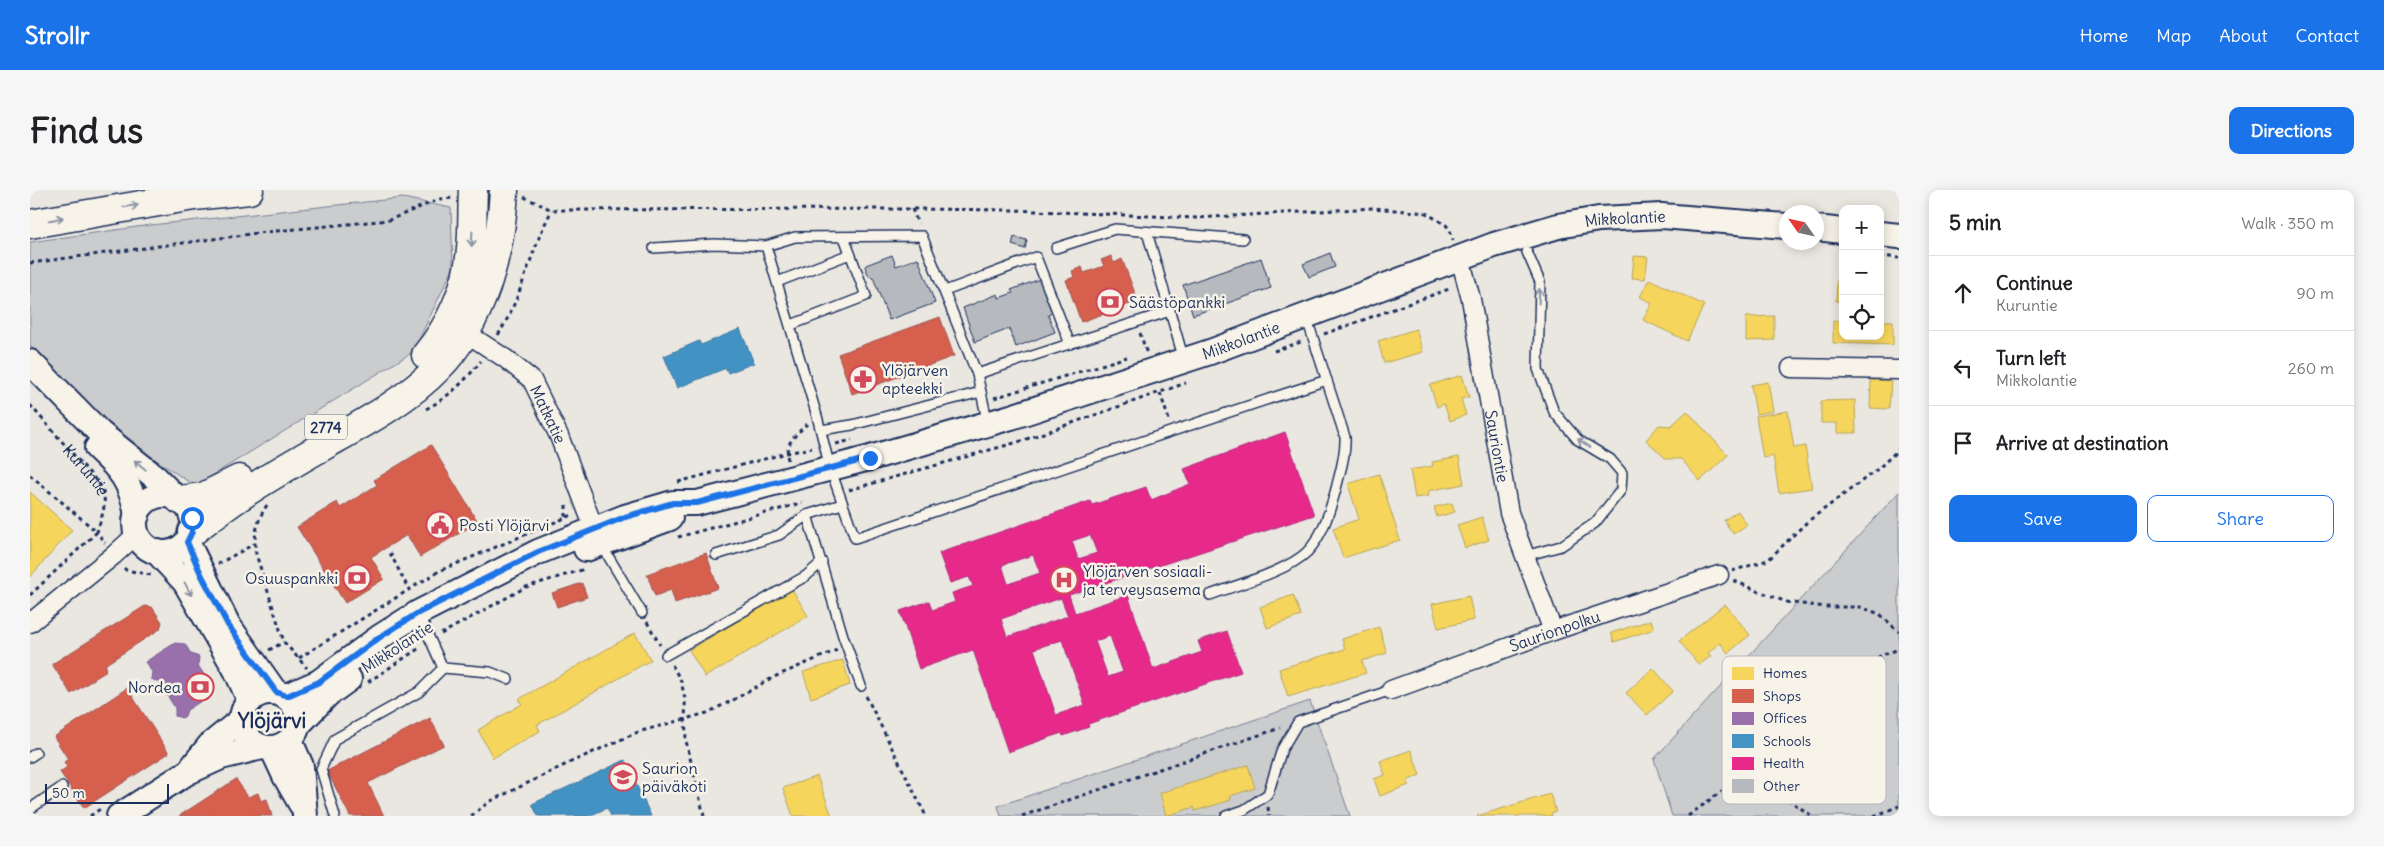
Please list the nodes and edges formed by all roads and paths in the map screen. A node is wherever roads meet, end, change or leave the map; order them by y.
1 (249, 190) edge
2 (504, 193) edge
3 (472, 194) edge
4 (30, 224) edge
5 (1148, 232) junction
6 (1839, 232) edge
7 (1779, 233) edge
8 (1884, 234) edge
9 (1824, 236) edge
10 (1899, 236) edge
11 (844, 237) junction
12 (1243, 239) dead end
13 (1455, 245) junction
14 (766, 246) junction
15 (654, 248) dead end
16 (1056, 248) dead end
17 (1527, 252) dead end
18 (850, 254) junction
19 (1884, 256) edge
20 (1899, 258) edge
21 (30, 263) edge
22 (777, 282) junction
23 (1468, 282) junction
24 (944, 291) junction
25 (1170, 311) junction
26 (791, 325) junction
27 (457, 327) junction
28 (1310, 327) junction
29 (1070, 344) junction
30 (1269, 353) dead end
31 (1138, 355) dead end
32 (1129, 356) dead end
33 (1185, 361) junction
34 (30, 362) edge
35 (1791, 368) dead end
36 (1899, 370) edge
37 (976, 374) junction
38 (30, 378) edge
39 (1327, 380) junction
40 (981, 392) junction
41 (1160, 392) junction
42 (30, 405) edge
43 (985, 413) junction
44 (821, 430) junction
45 (1172, 430) junction
46 (856, 440) dead end
47 (1899, 449) edge
48 (827, 457) junction
49 (30, 475) edge
50 (674, 483) dead end
51 (838, 493) junction
52 (178, 499) junction
53 (842, 504) junction
54 (807, 515) junction
55 (137, 524) junction
56 (97, 532) junction
57 (190, 537) junction
58 (670, 539) dead end
59 (602, 545) junction
60 (157, 552) junction
61 (390, 553) dead end
62 (114, 555) junction
63 (716, 556) dead end
64 (1525, 556) junction
65 (822, 562) junction
66 (126, 570) dead end
67 (1719, 575) junction
68 (408, 588) dead end
69 (30, 594) edge
70 (1210, 596) dead end
71 (642, 613) joint
72 (30, 623) edge
73 (425, 627) junction
74 (1553, 631) junction
75 (1899, 632) edge
76 (284, 642) dead end
77 (846, 646) junction
78 (1899, 649) edge
79 (666, 654) junction
80 (1880, 656) edge
81 (443, 668) junction
82 (309, 670) dead end
83 (508, 679) dead end
84 (366, 684) dead end
85 (861, 686) joint
86 (1391, 690) joint
87 (281, 694) junction
88 (246, 710) junction
89 (684, 719) junction
90 (1298, 722) junction
91 (281, 740) junction
92 (188, 772) junction
93 (62, 787) dead end
94 (1722, 791) edge
95 (1795, 804) edge
96 (1899, 806) edge
97 (30, 809) edge
98 (304, 812) edge
99 (119, 816) edge
100 (335, 816) edge
101 (471, 816) edge
102 (704, 816) edge
103 (926, 816) edge
104 (1022, 816) edge
105 (1226, 816) edge
106 (1688, 816) edge
107 (1812, 816) edge
108 (1874, 816) edge

4 -> 1 highway
2 - 13 path
2 - 27 highway, 2774
3 - 21 path
3 -> 27 highway, 2774
5 - 12 lane
5 - 16 lane
5 - 25 lane
6 - 9 main road
7 - 13 main road, Mikkolantie
8 - 10 main road
11 - 14 lane
11 - 18 lane
11 - 24 lane
13 - 23 street, Sauriontie
13 - 28 main road, Mikkolantie
14 - 15 lane
14 - 22 lane
64 -> 17 lane
18 - 22 lane
18 - 26 lane
19 - 20 path
22 - 26 lane
23 - 28 path
23 - 64 street, Sauriontie
24 - 29 lane
24 - 37 lane
25 - 29 lane
25 - 33 lane
26 - 44 lane
27 - 52 highway, 2774
27 - 57 highway, 2774
27 - 59 street, Matkatie
28 - 30 path
28 - 33 main road, Mikkolantie
28 - 39 lane
29 - 37 lane
31 - 33 path
32 - 43 path
33 - 41 path
33 - 43 main road, Mikkolantie
52 -> 34 main road
35 - 36 street
37 - 40 lane
38 - 55 main road, Kuruntie
39 - 45 lane
39 - 70 lane
40 - 43 lane
40 - 44 lane
41 - 45 path
41 - 51 path
42 - 56 path, Kuruntie
43 - 48 main road, Mikkolantie
44 - 48 lane
45 - 53 lane
46 - 48 path
47 - 67 path
48 - 50 path
48 - 51 lane
48 - 59 main road, Mikkolantie
49 - 56 path
51 - 53 lane
51 - 58 path
52 - 55 main road
52 - 57 main road
53 - 54 lane
54 - 63 lane
54 - 65 lane
55 - 60 main road
55 - 62 street
56 - 62 path
56 - 69 path
57 - 60 main road
57 - 87 main road
59 - 71 lane
59 - 73 main road, Mikkolantie
59 - 73 path
60 -> 88 main road
61 - 68 path
62 - 66 path
62 - 72 street
64 - 74 street, Sauriontie
65 - 77 lane
65 - 79 lane
67 - 74 street, Saurionpolku
67 - 75 path
71 - 79 path
73 - 81 lane
73 - 84 path
73 - 87 main road, Mikkolantie
73 - 91 main road, Mikkolantie
74 - 86 street, Saurionpolku
76 - 82 path
77 - 85 lane
77 - 89 path
78 - 80 path
79 - 89 path
81 - 83 lane
81 - 100 lane
85 - 103 path
86 - 90 lane
87 - 88 main road
87 - 91 main road
88 - 91 main road
88 - 92 main road
89 - 101 path
89 - 102 path
90 - 104 path
90 - 105 lane
91 - 92 main road
91 - 98 main road
92 - 99 main road
93 - 97 lane
94 - 106 path
95 - 107 path
96 - 108 path

